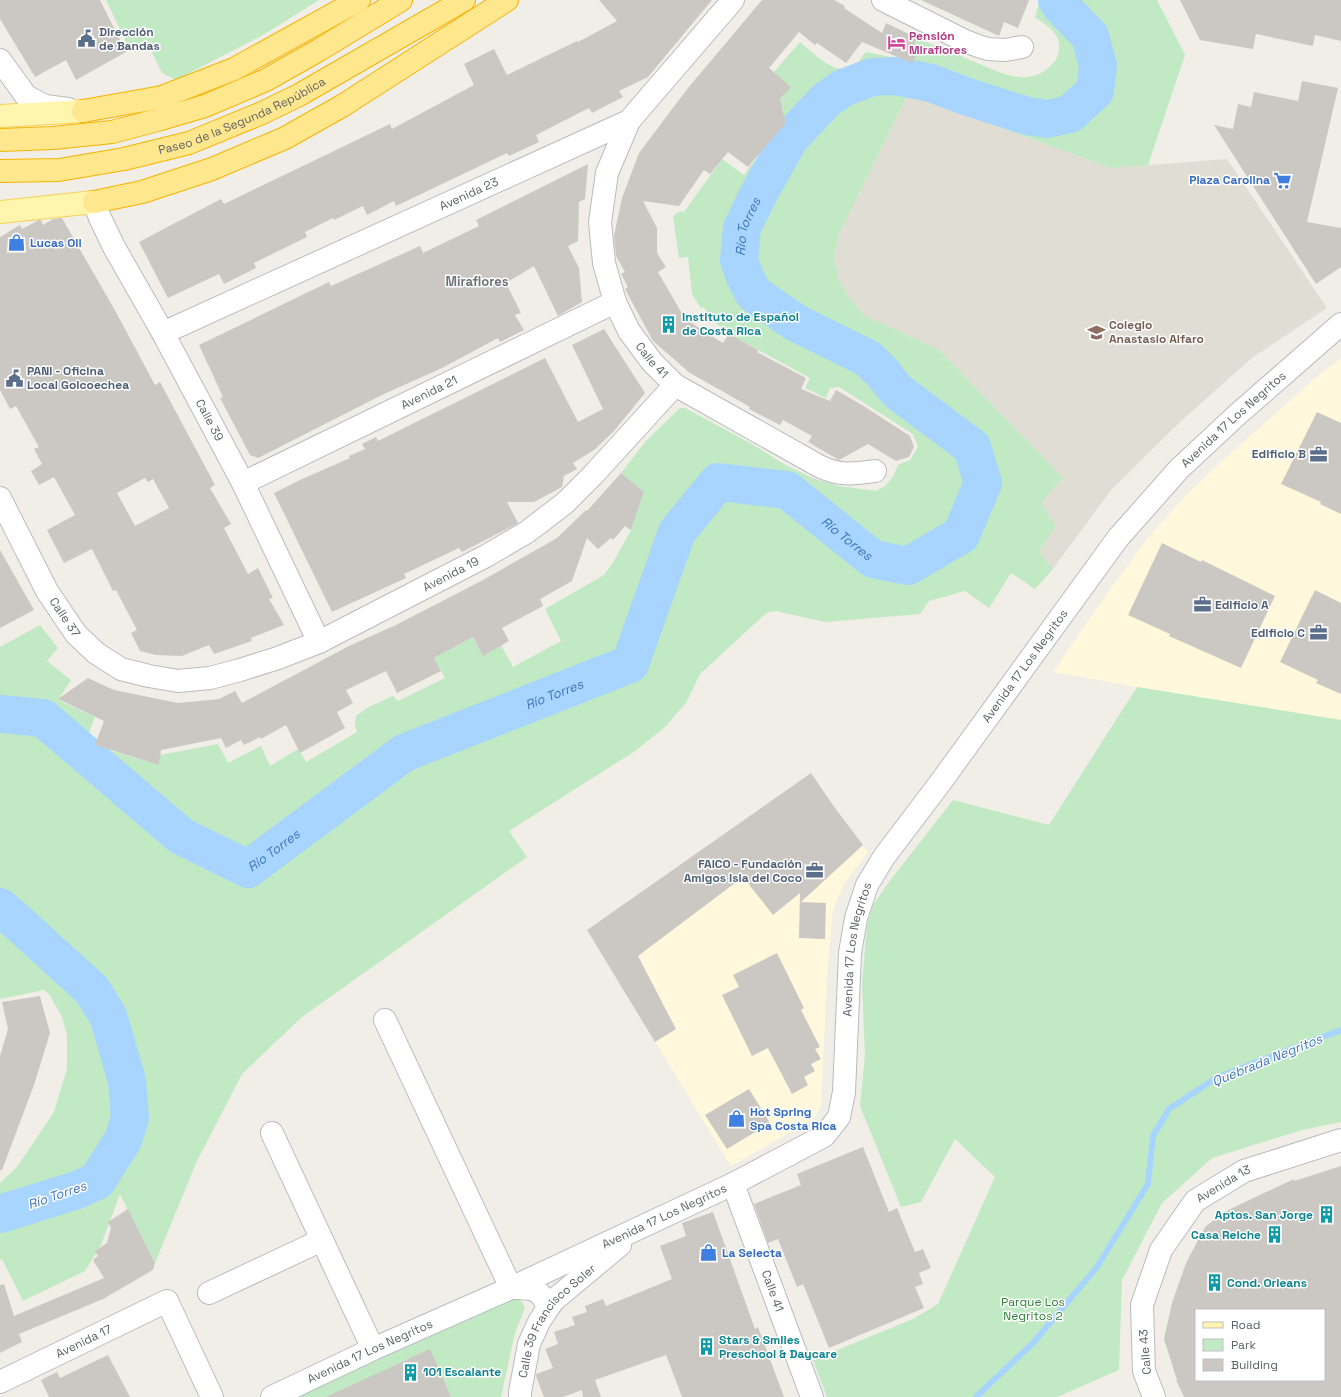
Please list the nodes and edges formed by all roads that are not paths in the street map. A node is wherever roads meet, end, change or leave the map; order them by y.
1 (359, 0) edge
2 (400, 0) edge
3 (464, 0) edge
4 (507, 0) edge
5 (733, 0) edge
6 (883, 0) edge
7 (1022, 47) dead end
8 (0, 60) edge
9 (83, 111) junction
10 (0, 116) edge
11 (629, 121) junction
12 (0, 140) edge
13 (0, 172) edge
14 (94, 202) junction
15 (0, 212) edge
16 (615, 302) junction
17 (1341, 324) edge
18 (163, 333) junction
19 (675, 385) junction
20 (875, 471) dead end
21 (244, 483) junction
22 (0, 498) edge
23 (319, 642) junction
24 (178, 681) joint
25 (385, 1020) dead end
26 (272, 1133) dead end
27 (1341, 1140) edge
28 (733, 1184) junction
29 (647, 1224) junction
30 (322, 1240) junction
31 (511, 1288) junction
32 (209, 1293) dead end
33 (1142, 1305) joint
34 (548, 1308) junction
35 (373, 1349) junction
36 (0, 1382) edge
37 (212, 1397) edge
38 (272, 1397) edge
39 (520, 1397) edge
40 (812, 1397) edge
41 (1154, 1397) edge

1 - 9 highway
2 - 12 highway, Paseo de la Segunda República
3 - 13 highway, Paseo de la Segunda República
4 - 14 highway
5 - 11 street, Avenida 23
6 - 7 street
8 - 9 street
9 - 10 main road
11 - 16 street, Calle 41
11 - 18 street, Avenida 23
14 - 15 main road
14 - 18 street, Calle 39
16 - 19 street, Calle 41
16 - 21 street, Avenida 21
17 - 28 street, Avenida 17 Los Negritos
18 - 21 street, Calle 39
19 - 20 street, Calle 41
19 - 23 street, Avenida 19
21 - 23 street, Calle 39
22 - 24 street, Calle 37
23 - 24 street, Avenida 19
25 - 31 street
26 - 30 street
27 - 33 street, Avenida 13
28 - 29 street, Avenida 17 Los Negritos
28 - 40 street, Calle 41
29 - 31 street, Avenida 17 Los Negritos
29 - 34 street, Calle 39 Francisco Soler
30 - 32 street
30 - 35 street
31 - 34 street
31 - 35 street, Avenida 17 Los Negritos
33 - 41 street, Calle 43
34 - 39 street, Calle 39 Francisco Soler
35 - 38 street, Avenida 17 Los Negritos
36 - 37 street, Avenida 17

